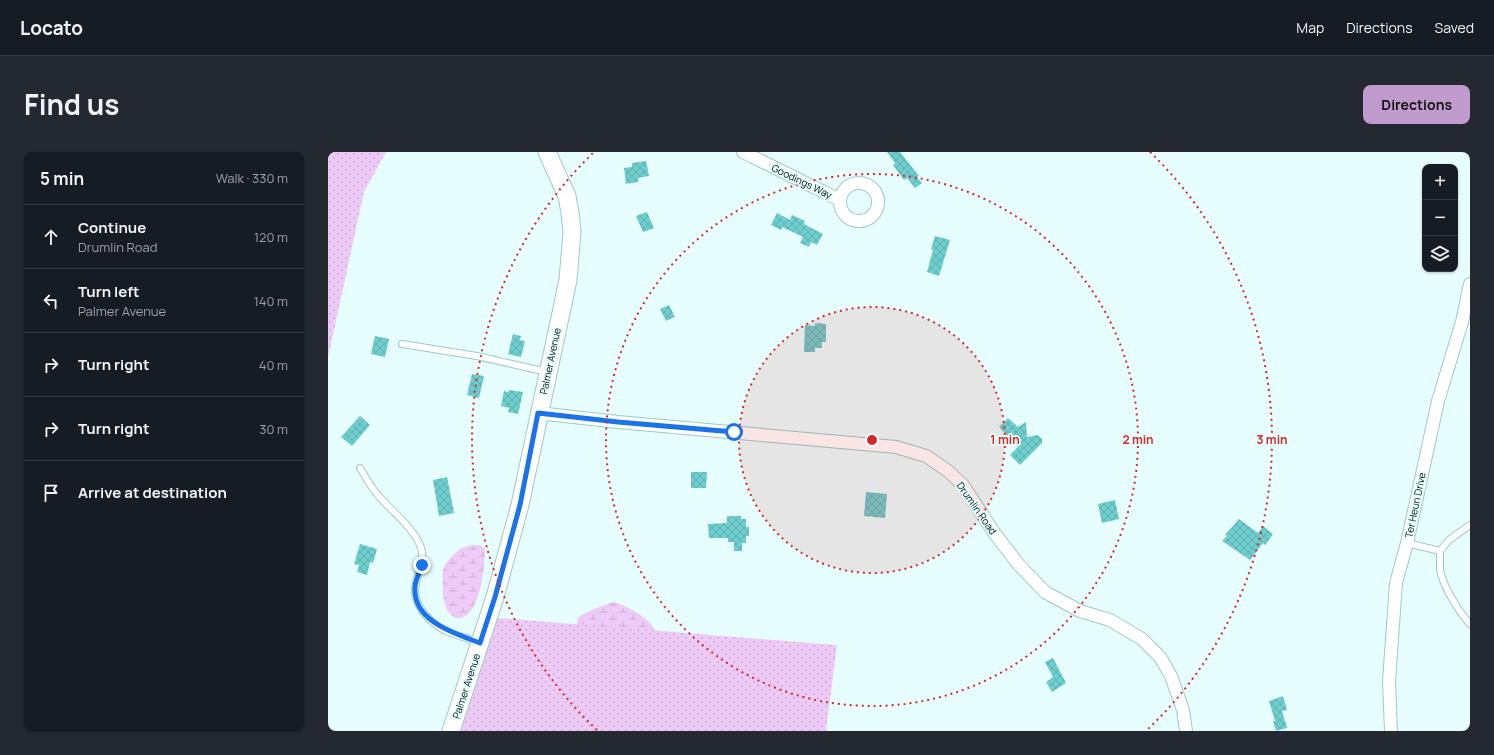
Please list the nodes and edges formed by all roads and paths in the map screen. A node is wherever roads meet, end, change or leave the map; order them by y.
1 (547, 152) edge
2 (743, 152) edge
3 (840, 200) dead end
4 (1470, 284) edge
5 (1466, 321) edge
6 (402, 344) dead end
7 (548, 372) junction
8 (538, 413) junction
9 (360, 468) dead end
10 (1470, 525) edge
11 (1407, 543) junction
12 (1440, 550) junction
13 (1470, 624) edge
14 (480, 643) junction
15 (451, 731) edge
16 (1186, 731) edge
17 (1391, 731) edge

1 - 7 main road, Palmer Avenue
2 - 3 street, Goodings Way
4 - 5 street, Ter Heun Drive
5 - 11 street, Ter Heun Drive
6 - 7 lane
7 - 8 main road, Palmer Avenue
8 - 14 main road, Palmer Avenue
8 - 16 street, Drumlin Road
9 - 14 lane
10 - 12 lane
11 - 12 lane
11 - 17 street, Ter Heun Drive
12 - 13 lane
14 - 15 main road, Palmer Avenue

